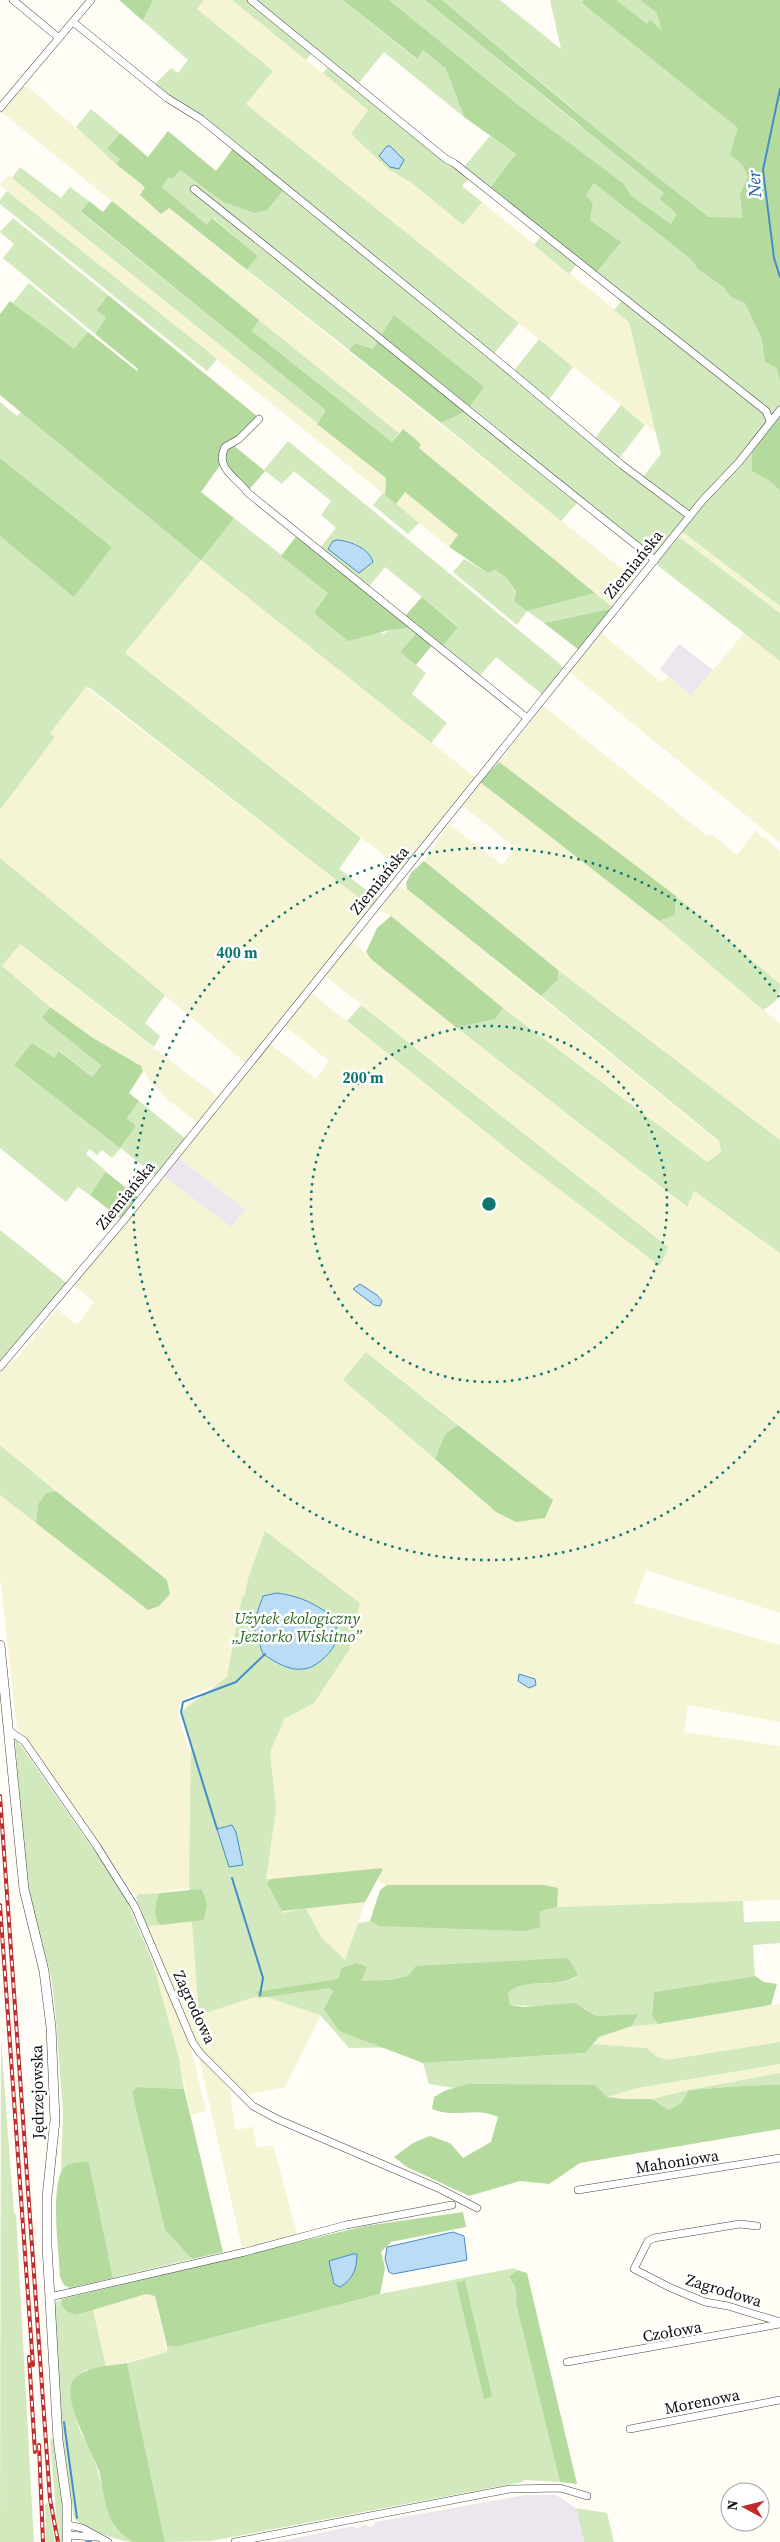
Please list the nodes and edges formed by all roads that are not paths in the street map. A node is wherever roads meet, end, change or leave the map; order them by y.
1 (13, 0) edge
2 (91, 0) edge
3 (251, 0) edge
4 (73, 22) junction
5 (59, 38) junction
6 (0, 108) edge
7 (194, 189) dead end
8 (780, 410) edge
9 (259, 419) dead end
10 (770, 421) junction
11 (690, 516) junction
12 (656, 560) junction
13 (527, 718) junction
14 (0, 1367) edge
15 (0, 1645) edge
16 (8, 1730) junction
17 (780, 2158) edge
18 (578, 2190) dead end
19 (452, 2205) dead end
20 (477, 2208) dead end
21 (757, 2226) dead end
22 (50, 2297) junction
23 (780, 2323) edge
24 (567, 2362) dead end
25 (780, 2400) edge
26 (630, 2429) dead end
27 (588, 2496) dead end
28 (68, 2534) edge
29 (108, 2542) edge
30 (235, 2542) edge

1 - 5 street
2 - 4 street
3 - 10 street
4 - 5 street
4 - 11 street
5 - 6 street
7 - 12 street
8 - 10 street, Ziemiańska
9 - 13 street
10 - 11 street, Ziemiańska
11 - 12 street, Ziemiańska
12 - 13 street, Ziemiańska
13 - 14 street, Ziemiańska
15 - 16 street, Jędrzejowska
16 - 20 street, Zagrodowa
16 - 22 street, Jędrzejowska
17 - 18 street, Mahoniowa
19 - 22 street
21 - 23 street, Zagrodowa
22 - 28 street, Jędrzejowska
23 - 24 street, Czołowa
25 - 26 street, Morenowa
27 - 30 street
28 - 29 street

